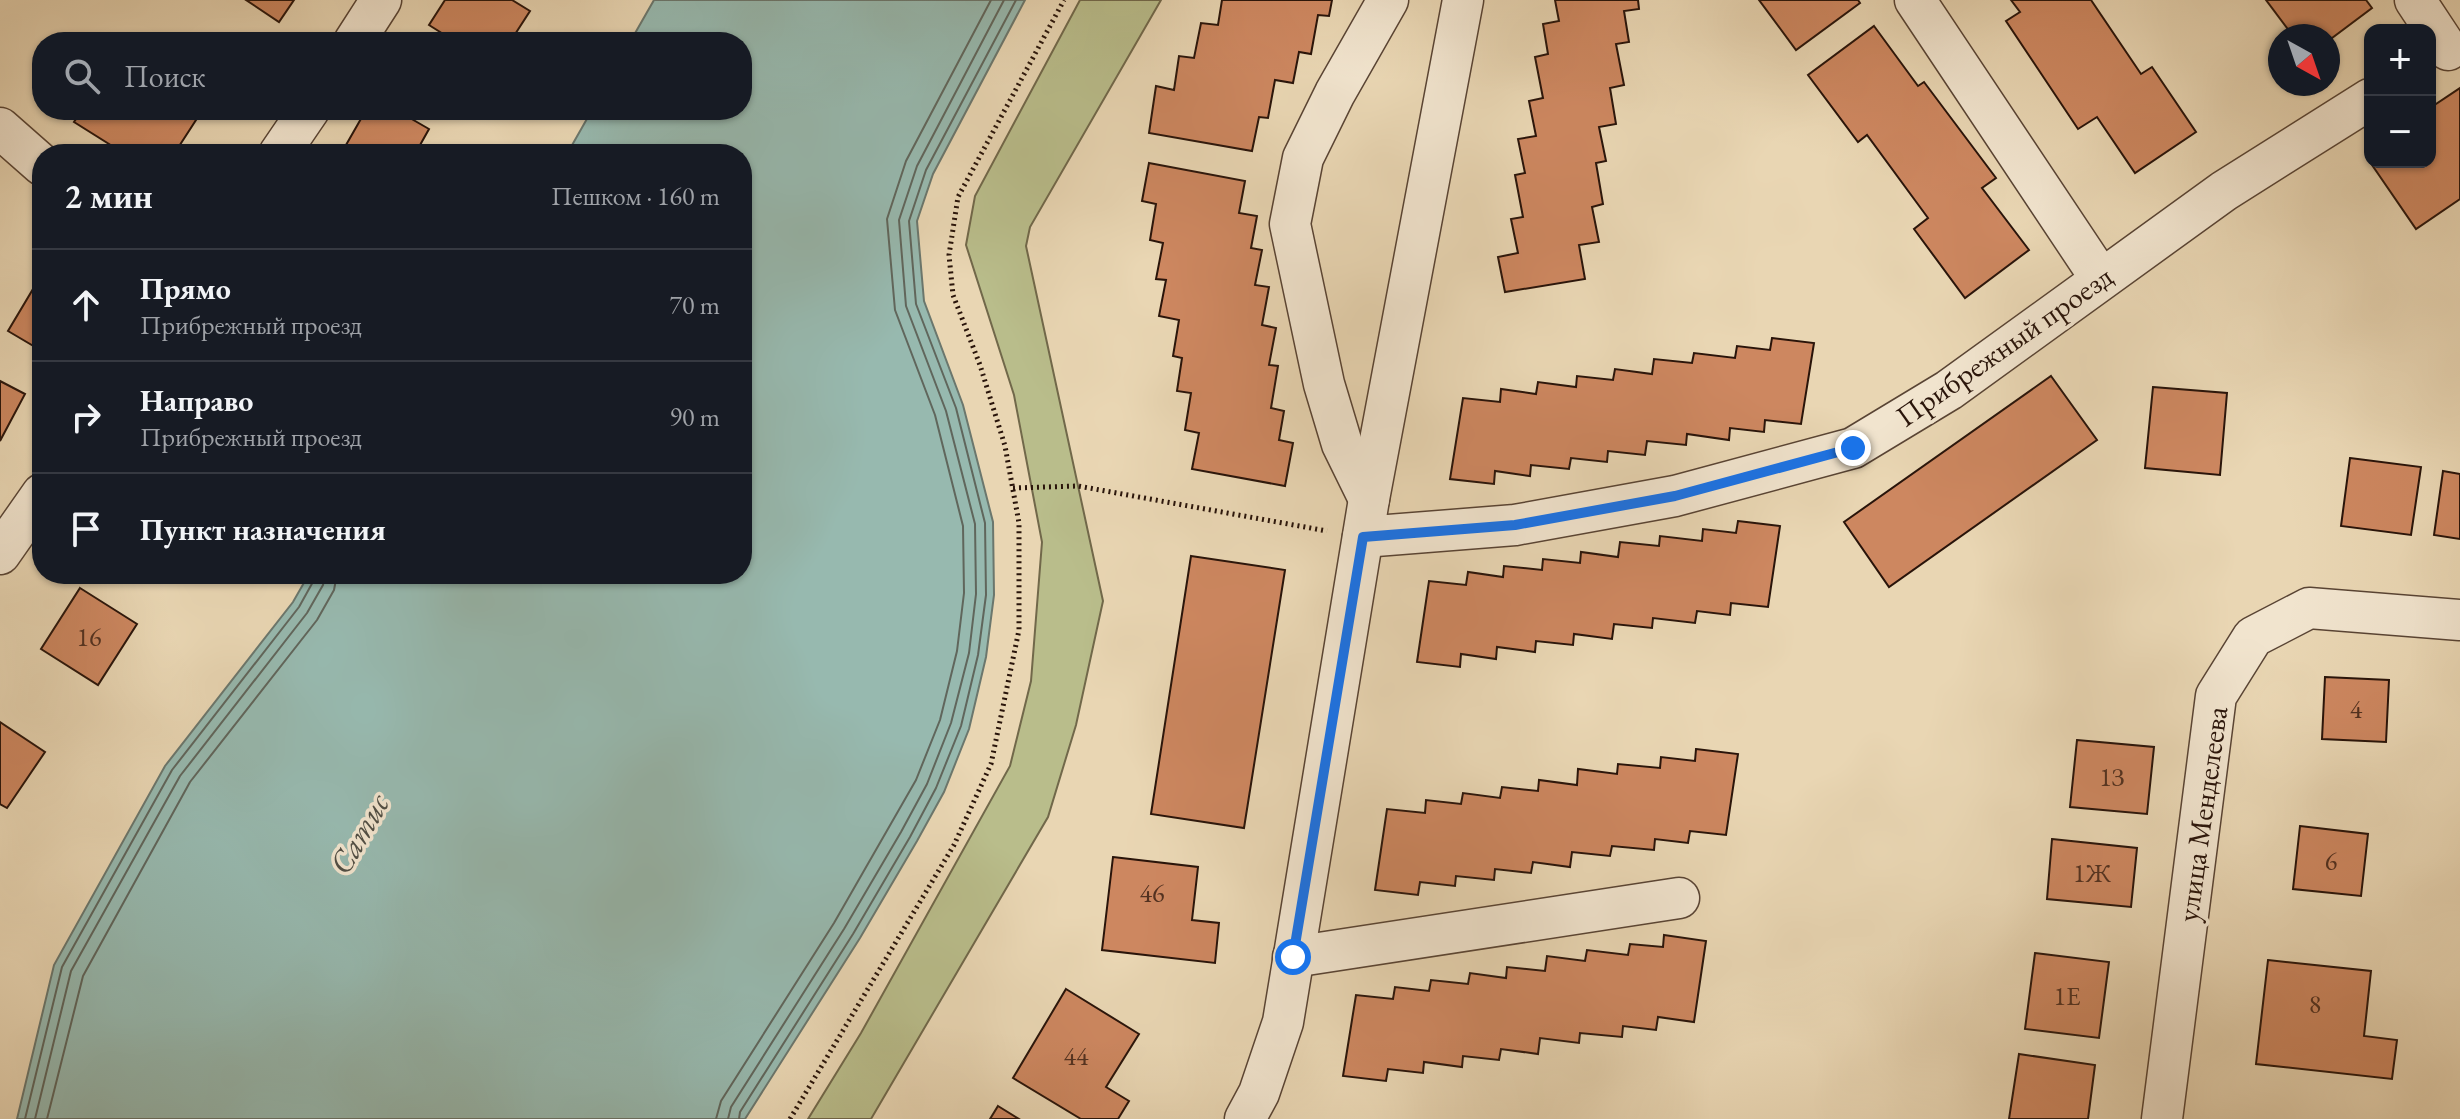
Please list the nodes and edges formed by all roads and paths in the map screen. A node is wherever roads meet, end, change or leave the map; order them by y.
1 (381, 0) edge
2 (1064, 0) edge
3 (1388, 0) edge
4 (1463, 0) edge
5 (1915, 0) edge
6 (2415, 0) edge
7 (360, 32) edge
8 (2446, 52) edge
9 (2364, 103) edge
10 (302, 120) edge
11 (0, 128) edge
12 (286, 144) edge
13 (32, 156) edge
14 (2101, 279) junction
15 (1013, 488) junction
16 (32, 508) edge
17 (1366, 518) junction
18 (0, 554) edge
19 (2460, 620) edge
20 (1679, 898) dead end
21 (1293, 957) junction
22 (790, 1119) edge
23 (1245, 1119) edge
24 (2162, 1119) edge

1 - 7 street
2 - 15 path
3 - 17 street
4 - 17 street
5 - 14 street
6 - 8 street
9 - 14 street, Прибрежный проезд
10 - 12 street
11 - 13 street
14 - 17 street, Прибрежный проезд
15 - 17 path
15 - 22 path
16 - 18 street
17 - 21 street
19 - 24 street, улица Менделеева
20 - 21 street
21 - 23 street

